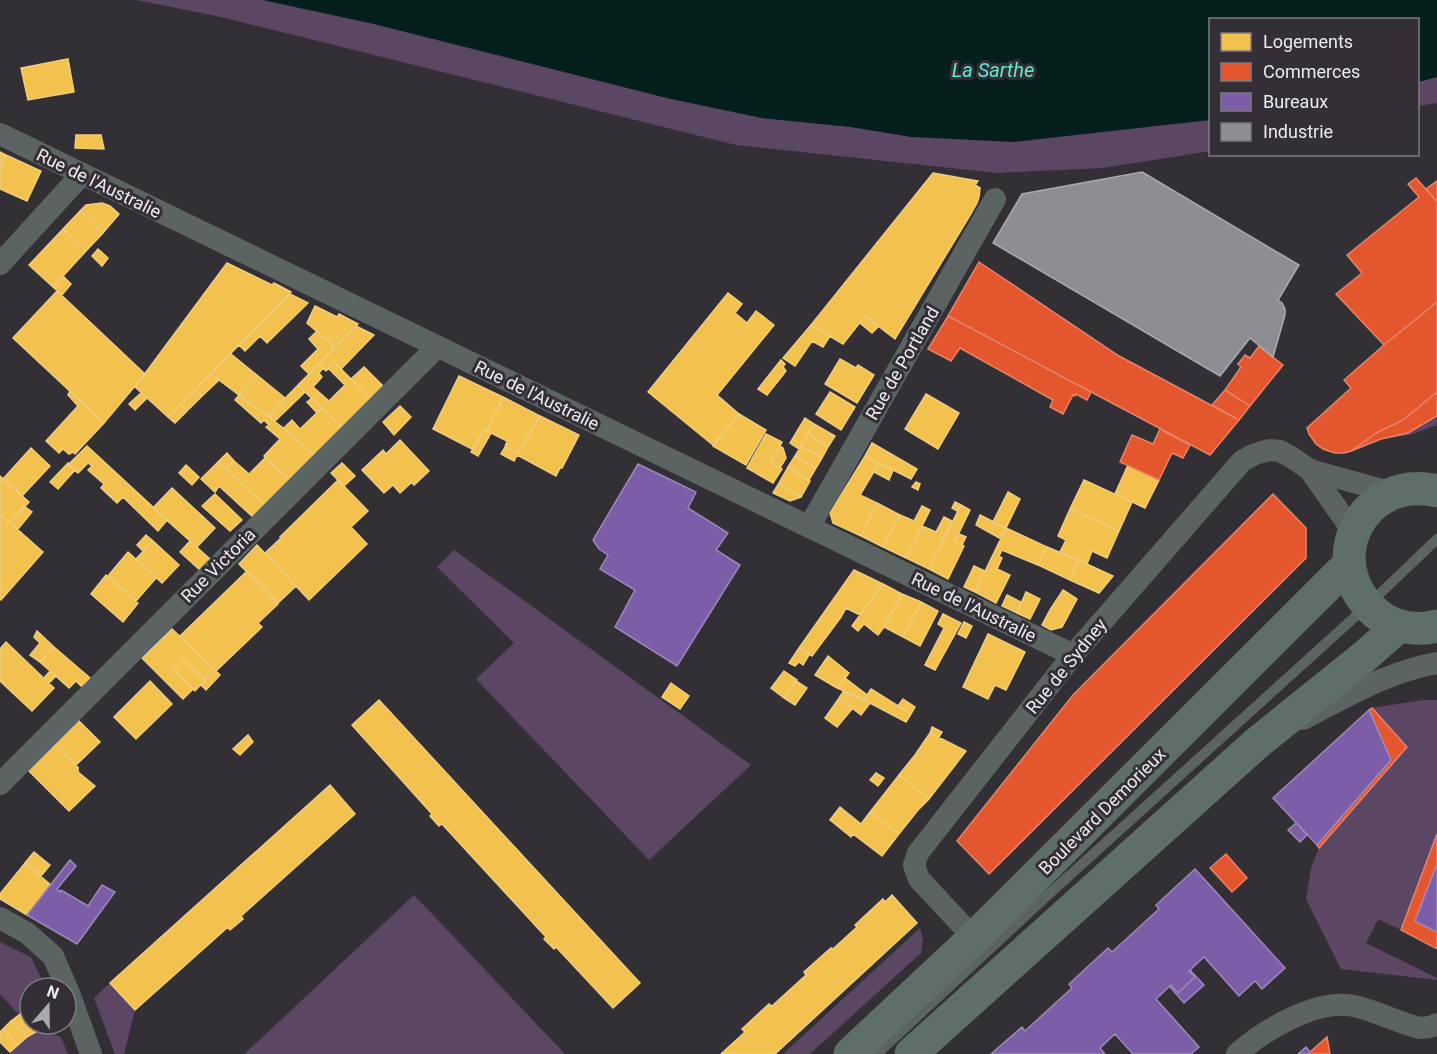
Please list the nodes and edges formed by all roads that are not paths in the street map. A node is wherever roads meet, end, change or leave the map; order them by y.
1 (0, 135) edge
2 (82, 174) junction
3 (995, 199) dead end
4 (0, 264) edge
5 (437, 346) junction
6 (1310, 470) junction
7 (1437, 491) edge
8 (1393, 493) junction
9 (809, 527) junction
10 (1437, 539) edge
11 (1351, 549) junction
12 (1367, 606) junction
13 (1399, 626) junction
14 (1437, 626) edge
15 (1073, 655) junction
16 (1437, 663) edge
17 (1257, 743) junction
18 (0, 784) edge
19 (0, 918) edge
20 (974, 938) junction
21 (1437, 1024) edge
22 (91, 1054) edge
23 (850, 1054) edge
24 (877, 1054) edge
25 (911, 1054) edge
26 (1237, 1054) edge

1 - 2 street, Rue de l'Australie
2 - 4 street
2 - 5 street, Rue de l'Australie
3 - 9 street, Rue de Portland
5 - 9 street, Rue de l'Australie
5 - 18 street, Rue Victoria
6 - 8 street, Rue de Sydney
6 - 11 street, Rue de Sydney
6 - 15 street, Rue de Sydney
7 - 8 main road
8 - 11 main road, Boulevard Demorieux
9 - 15 street, Rue de l'Australie
10 - 12 lane
11 - 12 main road
11 - 20 main road, Boulevard Demorieux
12 - 13 main road
12 - 24 lane
13 - 14 main road
13 - 17 main road
15 - 20 street, Rue de Sydney
16 - 17 street
17 - 25 main road
19 - 22 street
20 - 23 main road, Boulevard Demorieux
21 - 26 street

